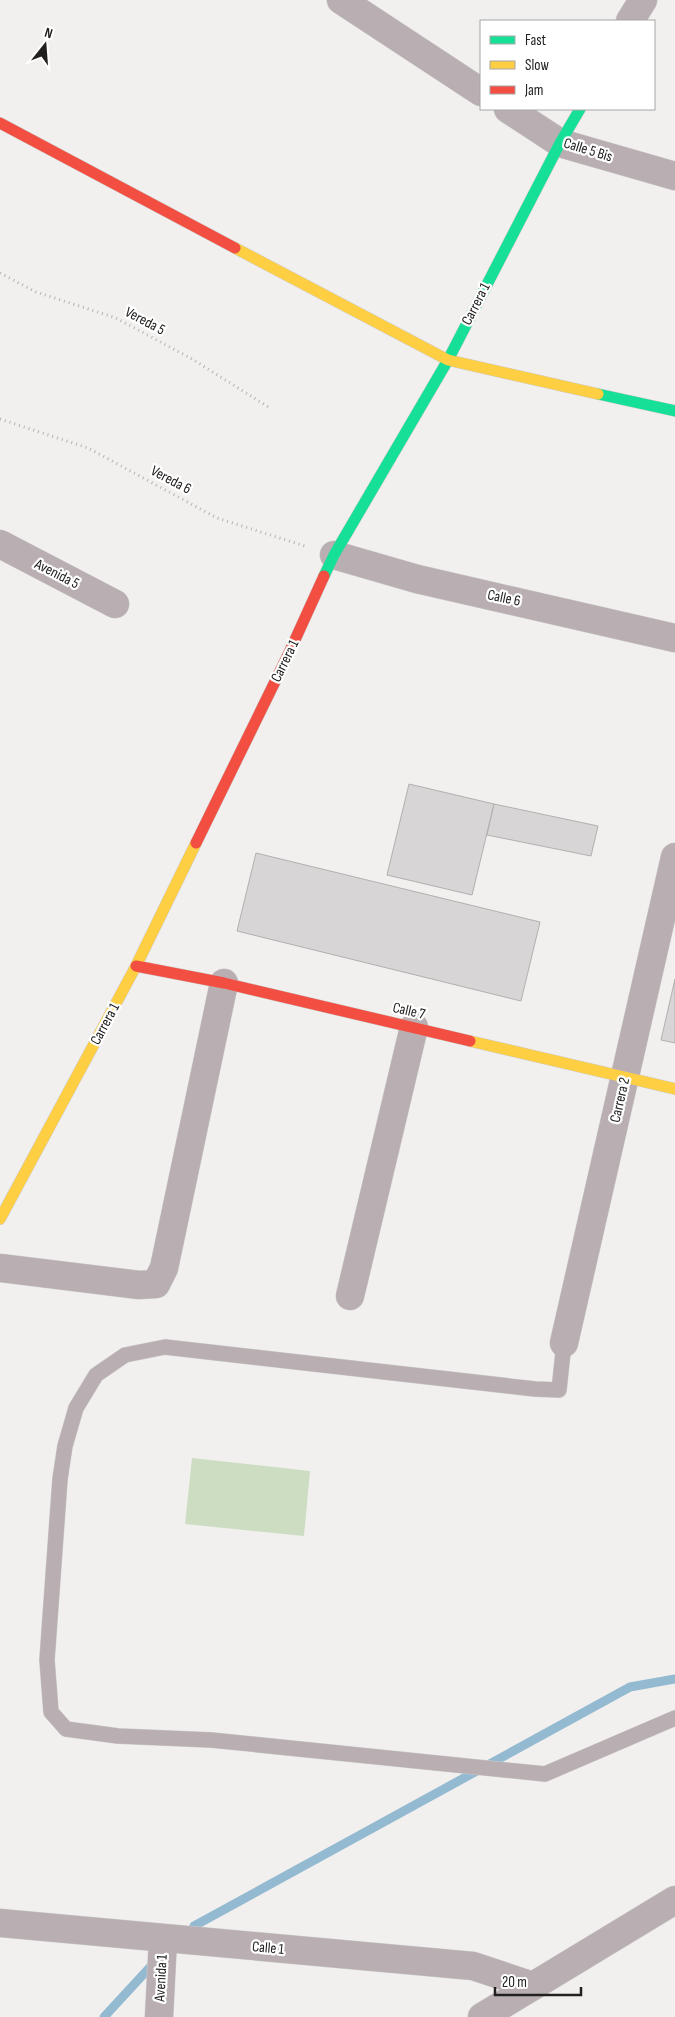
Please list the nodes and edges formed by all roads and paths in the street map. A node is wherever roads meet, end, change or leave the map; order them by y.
1 (341, 0) edge
2 (643, 0) edge
3 (631, 20) edge
4 (480, 91) edge
5 (510, 110) edge
6 (579, 110) edge
7 (0, 123) edge
8 (560, 143) junction
9 (675, 176) edge
10 (0, 273) edge
11 (448, 360) junction
12 (270, 408) dead end
13 (675, 411) edge
14 (0, 419) edge
15 (0, 544) edge
16 (334, 555) junction
17 (115, 604) dead end
18 (675, 638) edge
19 (675, 857) edge
20 (136, 966) junction
21 (224, 983) junction
22 (414, 1027) junction
23 (625, 1078) junction
24 (675, 1089) edge
25 (0, 1218) edge
26 (0, 1268) edge
27 (350, 1296) dead end
28 (564, 1342) joint
29 (675, 1718) edge
30 (675, 1900) edge
31 (0, 1923) edge
32 (163, 1939) junction
33 (533, 1986) junction
34 (159, 2017) edge
35 (482, 2017) edge

1 - 4 street
2 - 3 street
5 - 8 street, Calle 5 Bis
6 - 8 street, Carrera 1
7 - 11 street
8 - 9 street, Calle 5 Bis
8 - 11 street, Carrera 1
10 - 12 path, Vereda 5
11 - 13 street
11 - 16 street, Carrera 1
14 - 16 path, Vereda 6
15 - 17 street, Avenida 5
16 - 18 street, Calle 6
16 - 20 street, Carrera 1
19 - 23 street, Carrera 2
20 - 21 street, Calle 7
20 - 25 street, Carrera 1
21 - 22 street, Calle 7
21 - 26 street
22 - 23 street, Calle 7
22 - 27 street
23 - 24 street, Calle 7
23 - 28 street, Carrera 2
28 - 29 lane
30 - 33 street
31 - 32 street, Calle 1
32 - 33 street, Calle 1
32 - 34 street, Avenida 1
33 - 35 street

